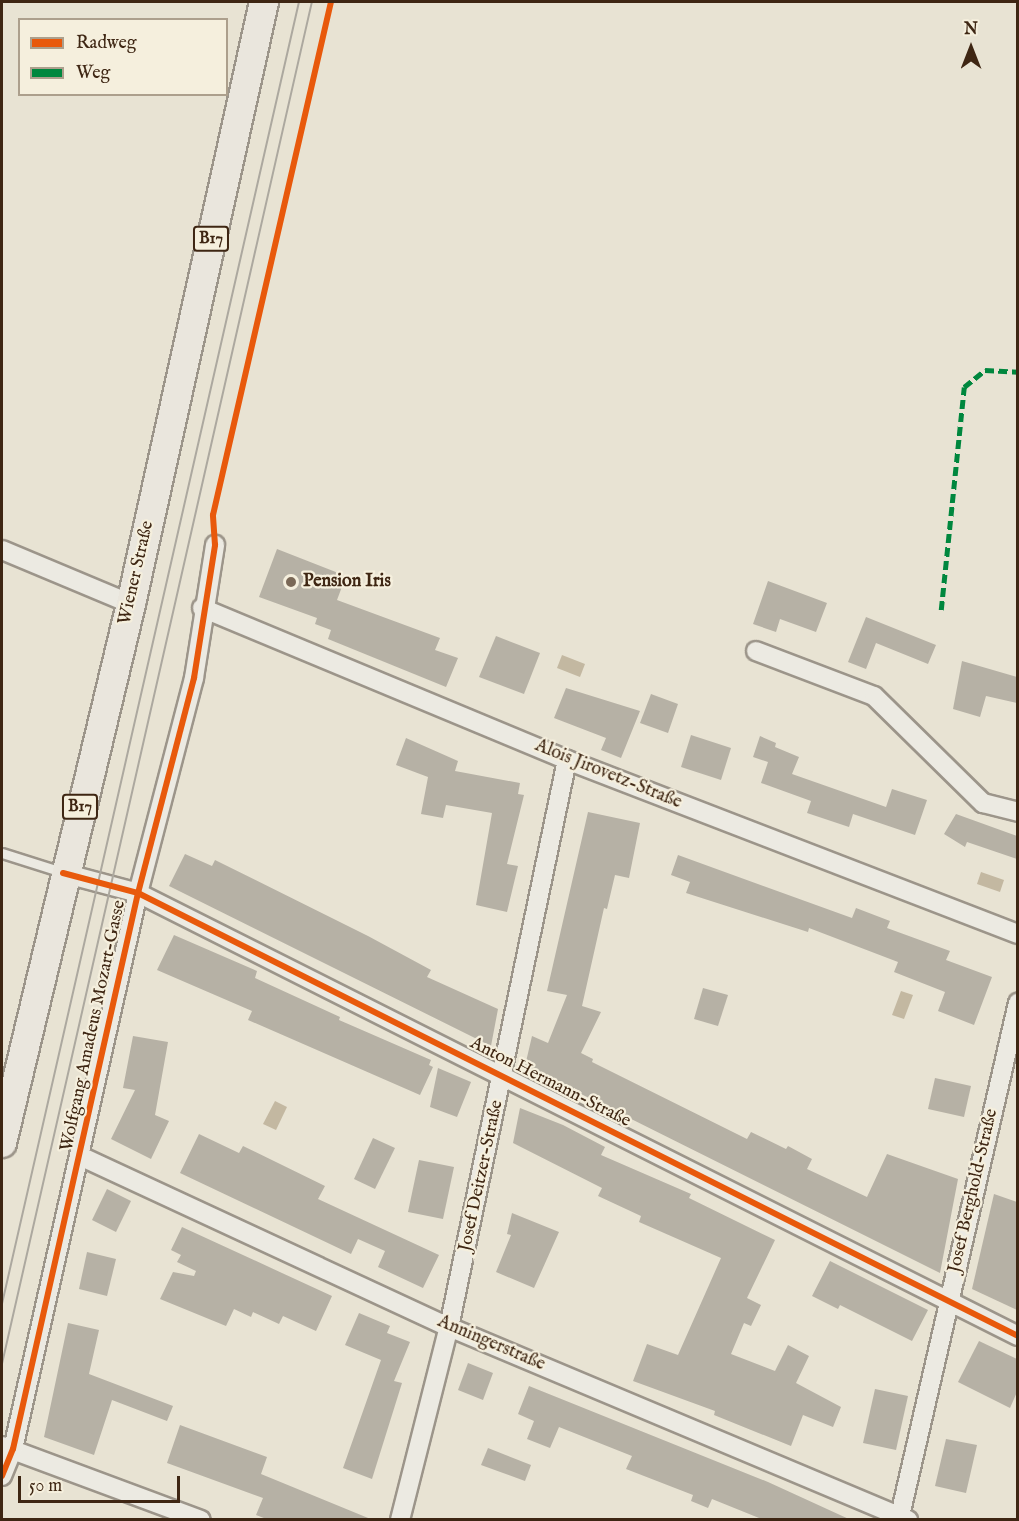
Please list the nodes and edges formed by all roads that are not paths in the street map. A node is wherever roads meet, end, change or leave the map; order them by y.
1 (264, 2) edge
2 (214, 545) dead end
3 (2, 550) edge
4 (131, 604) junction
5 (202, 608) junction
6 (756, 651) dead end
7 (567, 760) junction
8 (1017, 812) edge
9 (2, 853) edge
10 (63, 873) junction
11 (138, 893) junction
12 (1017, 934) edge
13 (1017, 1003) edge
14 (504, 1075) junction
15 (2, 1143) edge
16 (80, 1156) junction
17 (948, 1303) junction
18 (449, 1327) junction
19 (1017, 1336) edge
20 (7, 1448) edge
21 (2, 1476) edge
22 (902, 1519) edge
23 (201, 1520) edge
24 (400, 1520) edge

1 - 4 main road, Wiener Straße / B17
2 - 5 street, Wolfgang Amadeus Mozart-Gasse
3 - 4 street
4 - 10 main road, Wiener Straße / B17
5 - 7 street, Alois Jirovetz-Straße
5 - 11 street, Wolfgang Amadeus Mozart-Gasse
6 - 8 street
7 - 12 street, Alois Jirovetz-Straße
7 - 14 street, Josef Deitzer-Straße
9 - 10 lane
10 - 11 street, Anton Hermann-Straße
10 - 15 main road, Wiener Straße / B17
11 - 14 street, Anton Hermann-Straße
11 - 16 street, Wolfgang Amadeus Mozart-Gasse
13 - 17 street, Josef Berghold-Straße
14 - 17 street, Anton Hermann-Straße
14 - 18 street, Josef Deitzer-Straße
16 - 18 street, Anningerstraße
16 - 20 street, Wolfgang Amadeus Mozart-Gasse
17 - 19 street, Anton Hermann-Straße
17 - 22 street, Josef Berghold-Straße
18 - 22 street, Anningerstraße
18 - 24 street, Josef Deitzer-Straße
20 - 21 street, Wolfgang Amadeus Mozart-Gasse
20 - 23 street

